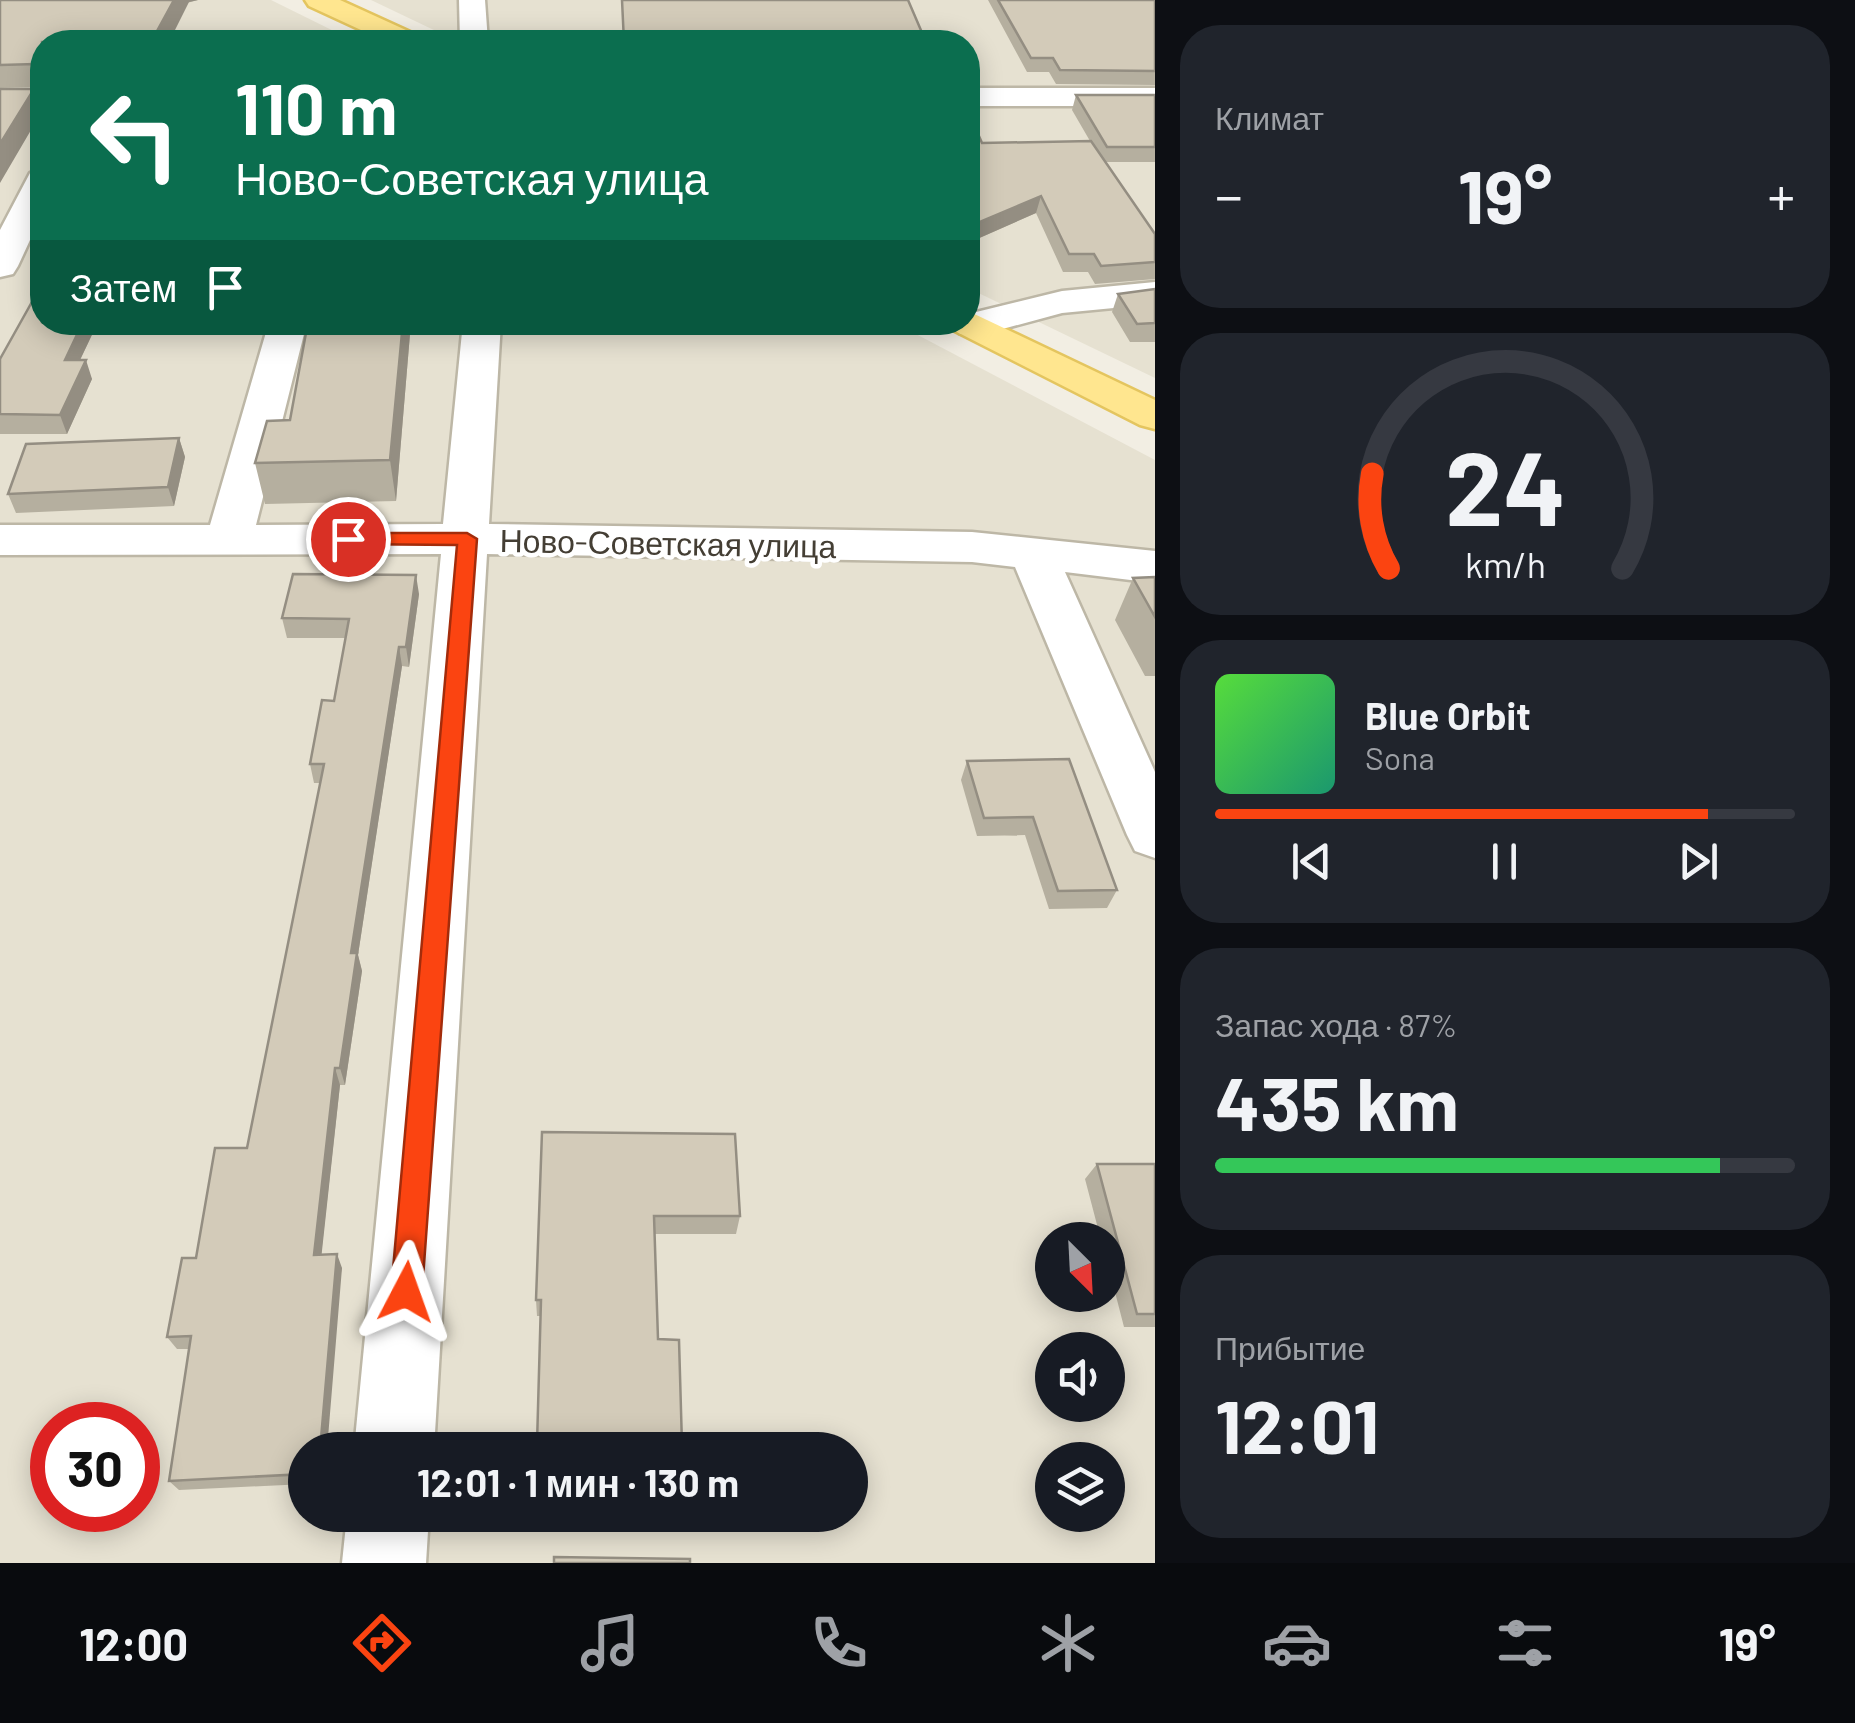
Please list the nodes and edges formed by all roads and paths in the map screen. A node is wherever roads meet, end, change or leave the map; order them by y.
1 (318, 0) edge
2 (472, 0) edge
3 (383, 30) edge
4 (473, 30) edge
5 (980, 97) edge
6 (1155, 97) edge
7 (0, 100) edge
8 (30, 100) edge
9 (30, 205) edge
10 (0, 266) edge
11 (1155, 293) edge
12 (980, 321) edge
13 (980, 329) edge
14 (284, 335) edge
15 (481, 335) edge
16 (1155, 416) edge
17 (467, 539) junction
18 (0, 540) edge
19 (229, 540) junction
20 (1034, 556) junction
21 (1155, 567) edge
22 (1155, 835) edge
23 (395, 1432) edge
24 (387, 1532) edge
25 (384, 1563) edge

1 - 3 main road
2 - 4 street
5 - 6 street
7 - 8 street
9 - 10 street
11 - 12 street
13 - 16 main road
14 - 19 street
15 - 17 street
17 - 19 street, Ново-Советская улица
17 - 20 street, Ново-Советская улица
17 - 23 street
18 - 19 street, Ново-Советская улица
20 - 21 street, Ново-Советская улица
20 - 22 street
24 - 25 street

